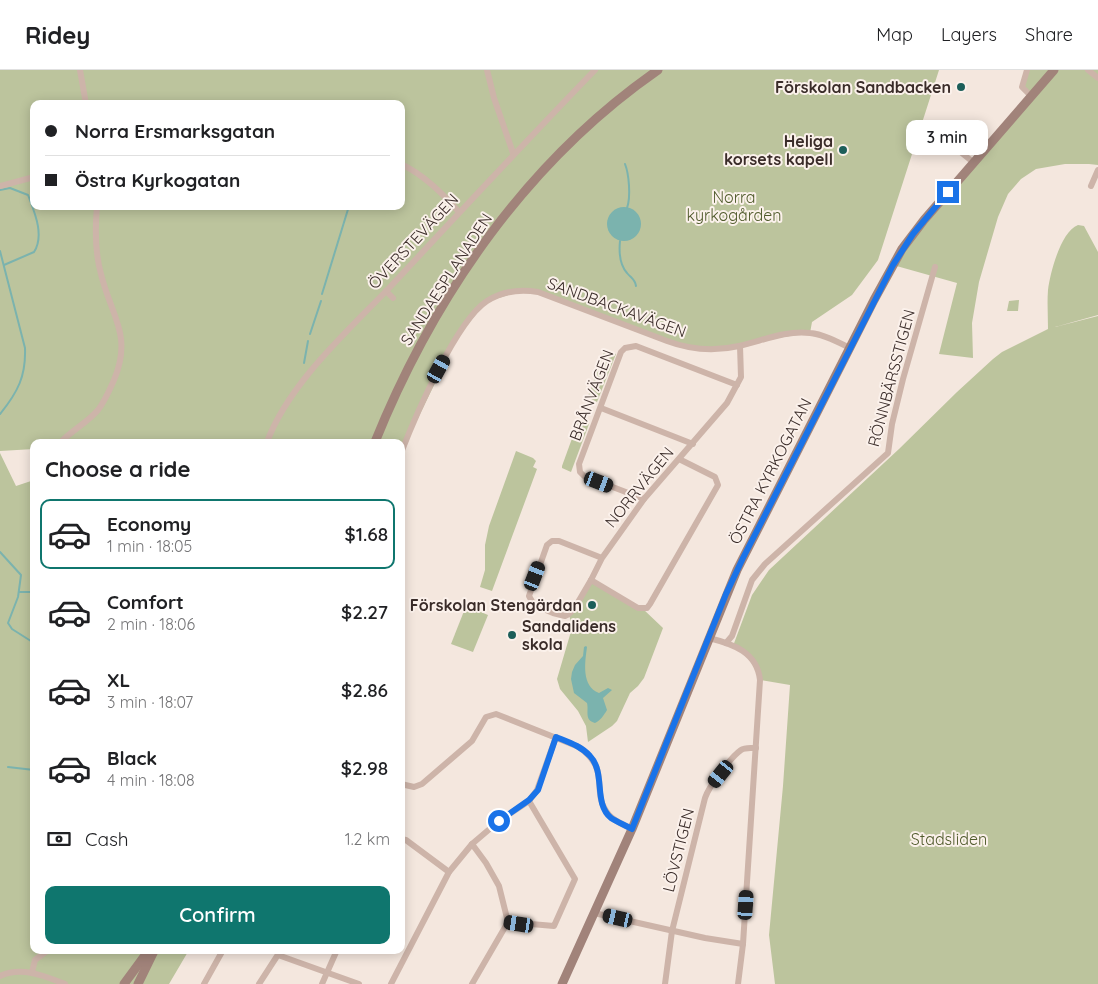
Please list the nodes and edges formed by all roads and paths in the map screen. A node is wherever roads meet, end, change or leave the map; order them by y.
1 (80, 70) edge
2 (487, 70) edge
3 (595, 70) edge
4 (658, 70) edge
5 (1027, 70) edge
6 (1054, 70) edge
7 (1088, 70) edge
8 (1098, 78) edge
9 (1030, 96) junction
10 (85, 100) edge
11 (933, 130) dead end
12 (513, 153) junction
13 (973, 162) junction
14 (405, 166) edge
15 (1098, 170) edge
16 (30, 179) edge
17 (0, 186) edge
18 (1091, 186) dead end
19 (97, 210) edge
20 (460, 212) junction
21 (935, 267) dead end
22 (386, 291) junction
23 (393, 298) dead end
24 (740, 346) junction
25 (850, 348) junction
26 (738, 385) junction
27 (601, 408) junction
28 (65, 439) edge
29 (268, 439) edge
30 (376, 439) edge
31 (405, 444) edge
32 (693, 444) junction
33 (679, 459) junction
34 (644, 499) junction
35 (602, 558) junction
36 (592, 580) junction
37 (709, 638) junction
38 (726, 643) junction
39 (556, 737) junction
40 (756, 748) junction
41 (405, 785) edge
42 (529, 800) junction
43 (632, 829) junction
44 (405, 840) edge
45 (472, 844) junction
46 (449, 872) junction
47 (594, 913) junction
48 (508, 922) junction
49 (672, 931) junction
50 (743, 944) junction
51 (43, 954) edge
52 (146, 954) edge
53 (152, 954) edge
54 (221, 954) edge
55 (279, 954) edge
56 (282, 954) edge
57 (335, 954) edge
58 (32, 972) junction
59 (327, 972) junction
60 (0, 976) edge
61 (65, 984) edge
62 (124, 984) edge
63 (138, 984) edge
64 (204, 984) edge
65 (260, 984) edge
66 (322, 984) edge
67 (359, 984) edge
68 (391, 984) edge
69 (472, 984) edge
70 (562, 984) edge
71 (666, 984) edge
72 (738, 984) edge

1 - 10 street
2 - 12 street
3 - 12 street, ÖVERSTEVÄGEN
4 - 30 street, SANDAESPLANADEN
5 - 9 street
6 - 9 street, ÖSTRA KYRKOGATAN
7 - 8 street
9 - 13 street, ÖSTRA KYRKOGATAN
11 - 13 street
12 - 20 street, ÖVERSTEVÄGEN
13 - 25 street, ÖSTRA KYRKOGATAN
14 - 20 street
15 - 18 street
16 - 17 street
19 - 28 street
20 - 22 street, ÖVERSTEVÄGEN
21 - 38 street, RÖNNBÄRSSTIGEN
22 - 23 street
22 - 29 street, ÖVERSTEVÄGEN
24 - 25 street, SANDBACKAVÄGEN
24 - 26 street, NORRVÄGEN
24 - 31 street, SANDBACKAVÄGEN
25 - 37 street, ÖSTRA KYRKOGATAN
26 - 27 street, BRÅNVÄGEN
26 - 32 street, NORRVÄGEN
27 - 32 street
27 - 34 street, BRÅNVÄGEN
32 - 33 street, NORRVÄGEN
33 - 34 street, NORRVÄGEN
33 - 36 street
34 - 35 street, NORRVÄGEN
35 - 36 street, NORRVÄGEN
35 - 36 street, NORRVÄGEN
37 - 38 street
37 - 43 street, ÖSTRA KYRKOGATAN
38 - 40 street
39 - 41 street
39 - 42 street
39 - 43 street
40 - 49 street, LÖVSTIGEN
40 - 50 street
42 - 45 street
42 - 48 street
43 - 47 street, ÖSTRA KYRKOGATAN
44 - 46 street
45 - 46 street
45 - 48 street
46 - 68 street
47 - 49 street
47 - 70 street, ÖSTRA KYRKOGATAN
48 - 69 street
49 - 50 street
49 - 71 street, LÖVSTIGEN
50 - 72 street
51 - 58 street
52 - 62 street
53 - 63 street
54 - 64 street
55 - 65 street
56 - 59 street
57 - 59 street
58 - 60 street
58 - 61 street
59 - 66 street
59 - 67 street

